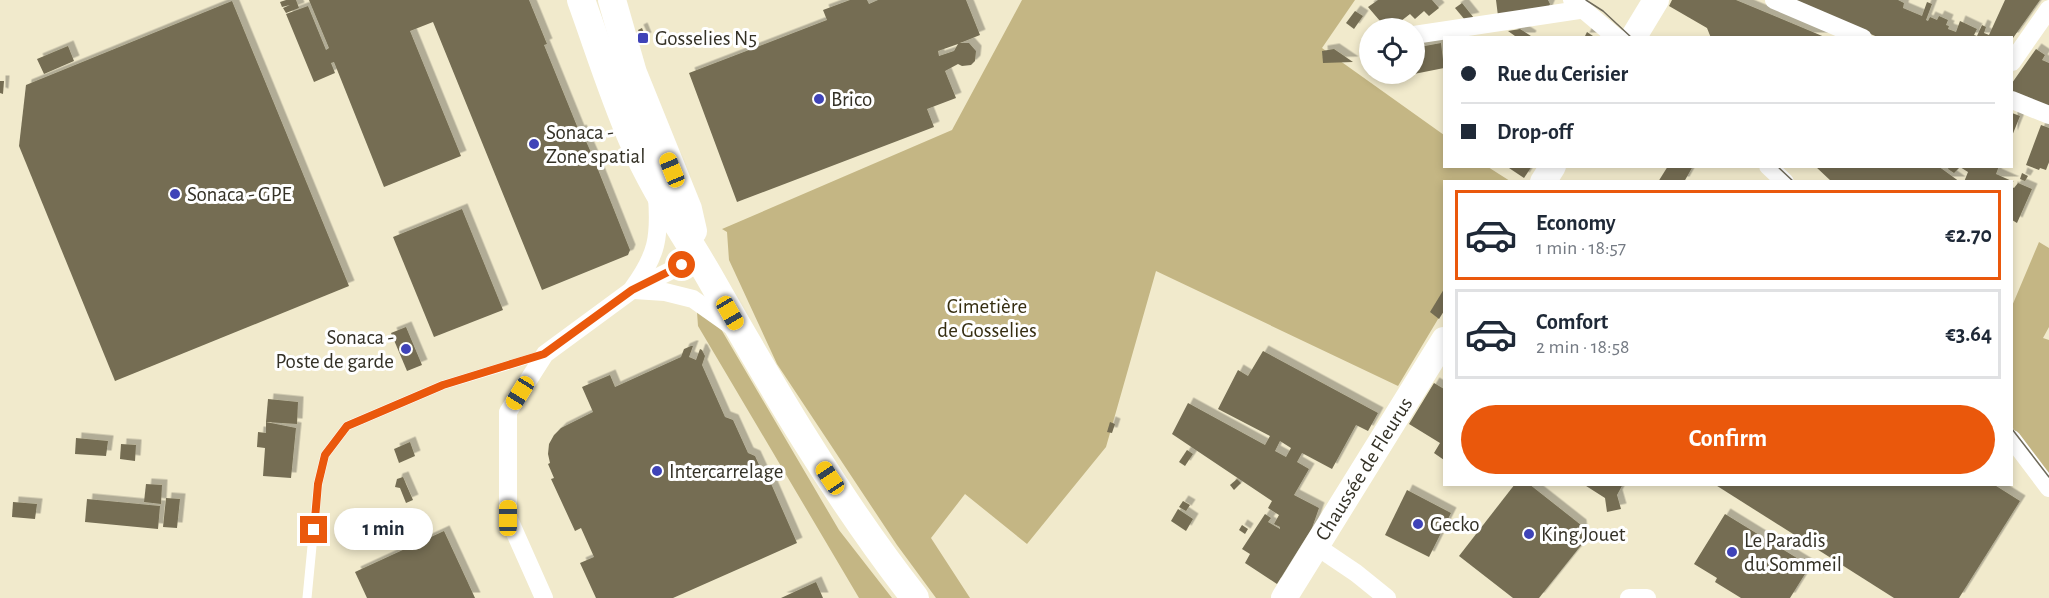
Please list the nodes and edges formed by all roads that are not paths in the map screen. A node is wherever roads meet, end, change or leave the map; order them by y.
1 (581, 0) edge
2 (612, 0) edge
3 (1656, 0) edge
4 (1774, 0) edge
5 (1577, 4) edge
6 (2049, 9) edge
7 (1425, 33) edge
8 (1615, 36) edge
9 (1634, 36) edge
10 (1858, 36) edge
11 (2013, 61) edge
12 (2013, 100) edge
13 (2049, 115) edge
14 (1770, 168) edge
15 (1783, 180) edge
16 (656, 191) junction
17 (698, 257) junction
18 (632, 290) junction
19 (741, 332) junction
20 (1443, 342) edge
21 (544, 354) junction
22 (2013, 441) edge
23 (2049, 488) edge
24 (1316, 546) junction
25 (307, 598) edge
26 (544, 598) edge
27 (915, 598) edge
28 (1284, 598) edge
29 (1388, 598) edge
30 (1629, 598) edge
31 (1647, 598) edge

1 - 16 main road
2 - 17 main road
3 - 9 main road
4 - 10 street
5 - 7 street
5 - 8 street
6 - 11 street
12 - 13 street
14 - 15 street
16 - 17 main road
16 - 18 street
17 - 18 street
17 - 19 main road
18 - 19 street
18 - 21 street
19 - 27 main road
20 - 24 main road, Chaussée de Fleurus
21 - 25 lane
21 - 26 street
22 - 23 street
24 - 28 main road, Chaussée de Fleurus
24 - 29 street
30 - 31 street

